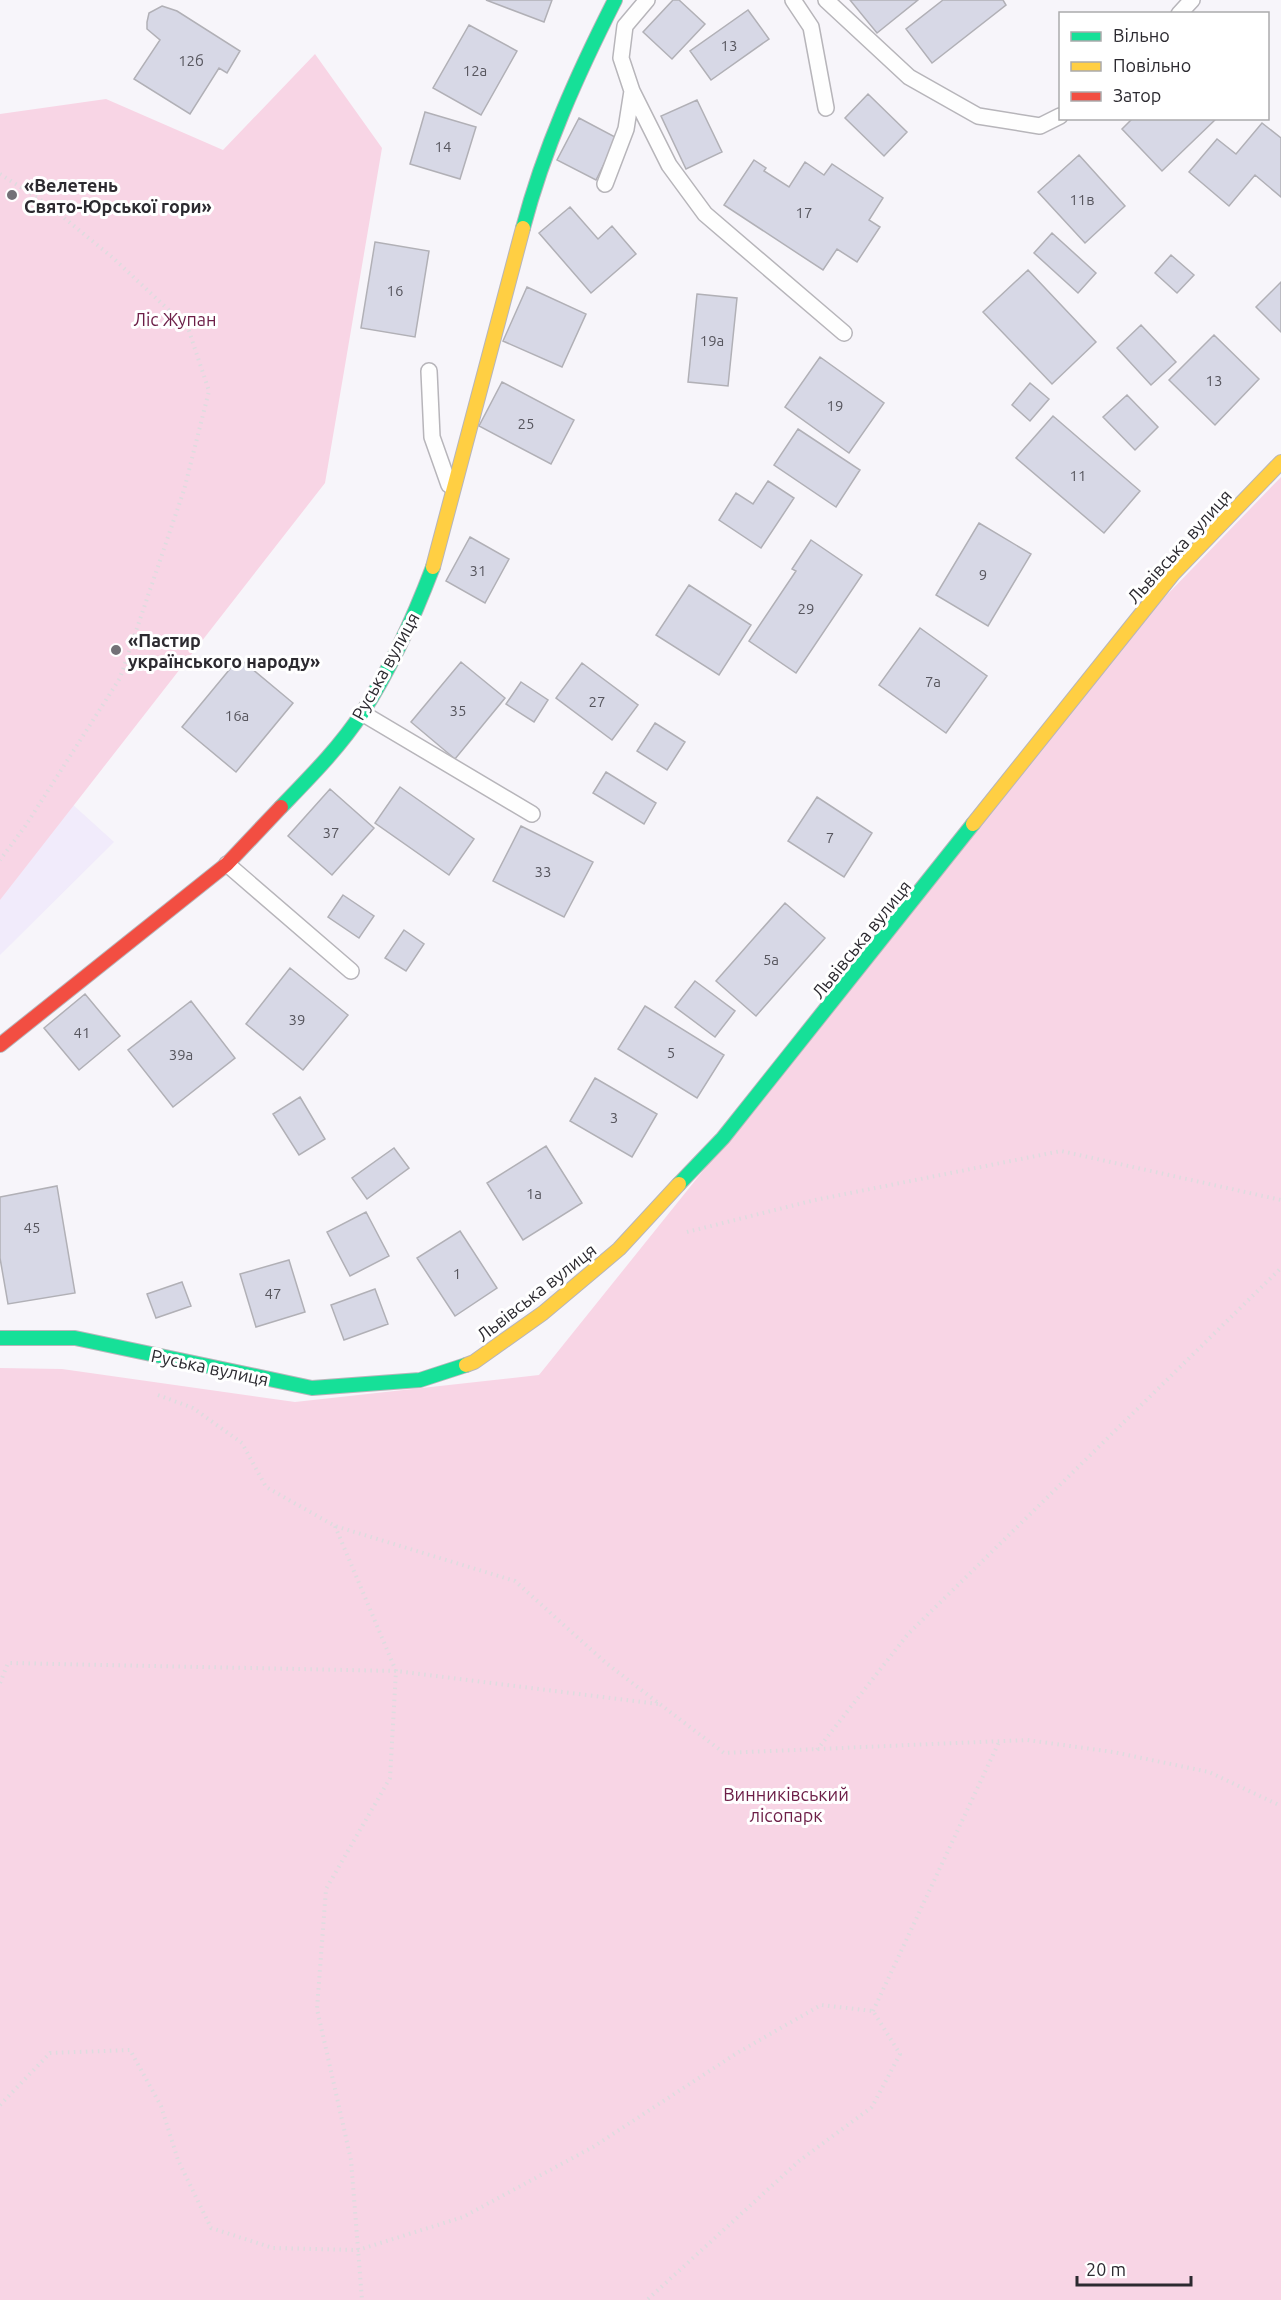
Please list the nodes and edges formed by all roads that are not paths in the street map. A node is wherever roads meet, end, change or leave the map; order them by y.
1 (615, 0) edge
2 (647, 0) edge
3 (793, 0) edge
4 (826, 0) edge
5 (1192, 0) edge
6 (1181, 12) edge
7 (632, 91) junction
8 (826, 108) dead end
9 (1059, 116) edge
10 (605, 183) dead end
11 (844, 333) dead end
12 (429, 371) dead end
13 (1281, 462) edge
14 (453, 496) junction
15 (362, 712) junction
16 (532, 814) dead end
17 (227, 864) junction
18 (351, 971) dead end
19 (0, 1045) edge
20 (0, 1338) edge
21 (420, 1380) joint

1 - 14 street, Руська вулиця
2 - 7 lane
3 - 8 lane
4 - 9 lane
5 - 6 lane
7 - 10 lane
7 - 11 lane
12 - 14 lane
13 - 21 street, Львівська вулиця
14 - 15 street, Руська вулиця
15 - 16 lane
15 - 17 street, Руська вулиця
17 - 18 lane
17 - 19 street, Руська вулиця
20 - 21 street, Руська вулиця

